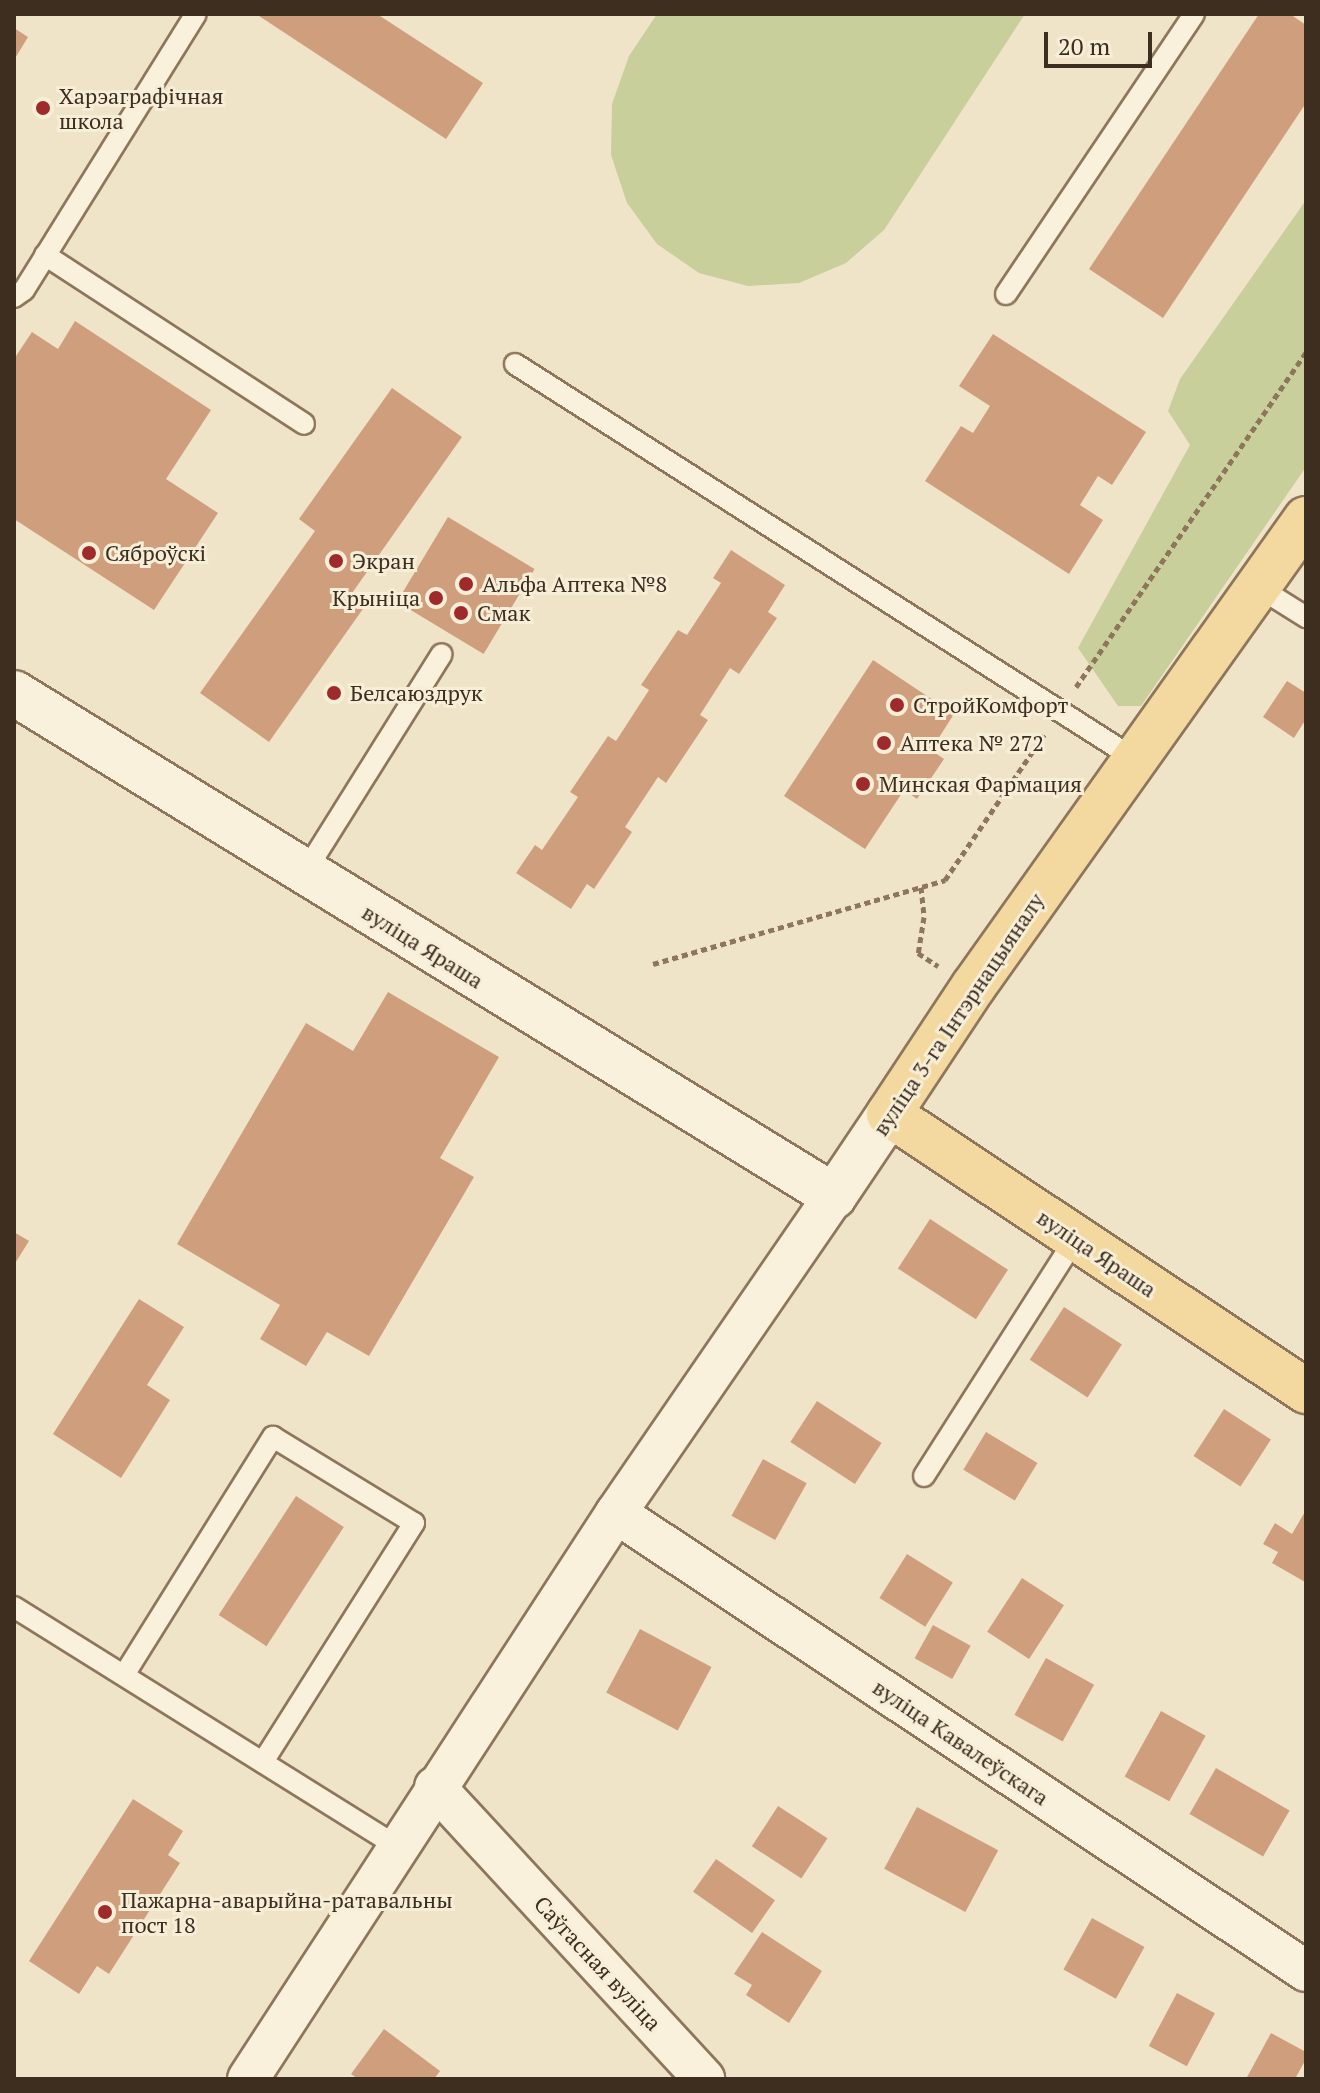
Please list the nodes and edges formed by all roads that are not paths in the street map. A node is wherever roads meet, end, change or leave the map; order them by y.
1 (196, 14) edge
2 (1194, 14) edge
3 (45, 255) junction
4 (1006, 294) dead end
5 (14, 297) edge
6 (515, 364) dead end
7 (304, 424) dead end
8 (1306, 519) edge
9 (1258, 587) junction
10 (1306, 617) edge
11 (442, 654) dead end
12 (14, 693) edge
13 (1135, 759) junction
14 (305, 872) junction
15 (889, 1114) junction
16 (834, 1196) junction
17 (1075, 1239) junction
18 (1306, 1391) edge
19 (924, 1476) dead end
20 (616, 1513) junction
21 (14, 1607) edge
22 (124, 1675) junction
23 (263, 1762) junction
24 (435, 1787) junction
25 (397, 1846) junction
26 (1306, 1971) edge
27 (248, 2079) edge
28 (704, 2079) edge

1 - 3 lane
2 - 4 lane
3 - 5 lane
3 - 7 lane
6 - 13 lane
8 - 9 main road, вуліца 3-га Інтэрнацыяналу
9 - 10 lane
9 - 13 main road, вуліца 3-га Інтэрнацыяналу
11 - 14 lane
12 - 14 street, вуліца Яраша
13 - 15 main road, вуліца 3-га Інтэрнацыяналу
14 - 16 street, вуліца Яраша
15 - 16 street, вуліца 3-га Інтэрнацыяналу
15 - 17 main road, вуліца Яраша
16 - 20 street, вуліца 3-га Інтэрнацыяналу
17 - 18 main road, вуліца Яраша
17 - 19 lane
20 - 24 street, вуліца 3-га Інтэрнацыяналу
20 - 26 street, вуліца Кавалеўскага
21 - 22 lane
22 - 23 lane
22 - 23 lane
23 - 25 lane
24 - 25 street, вуліца 3-га Інтэрнацыяналу
24 - 28 street, Саўгасная вуліца
25 - 27 street, вуліца 3-га Інтэрнацыяналу

